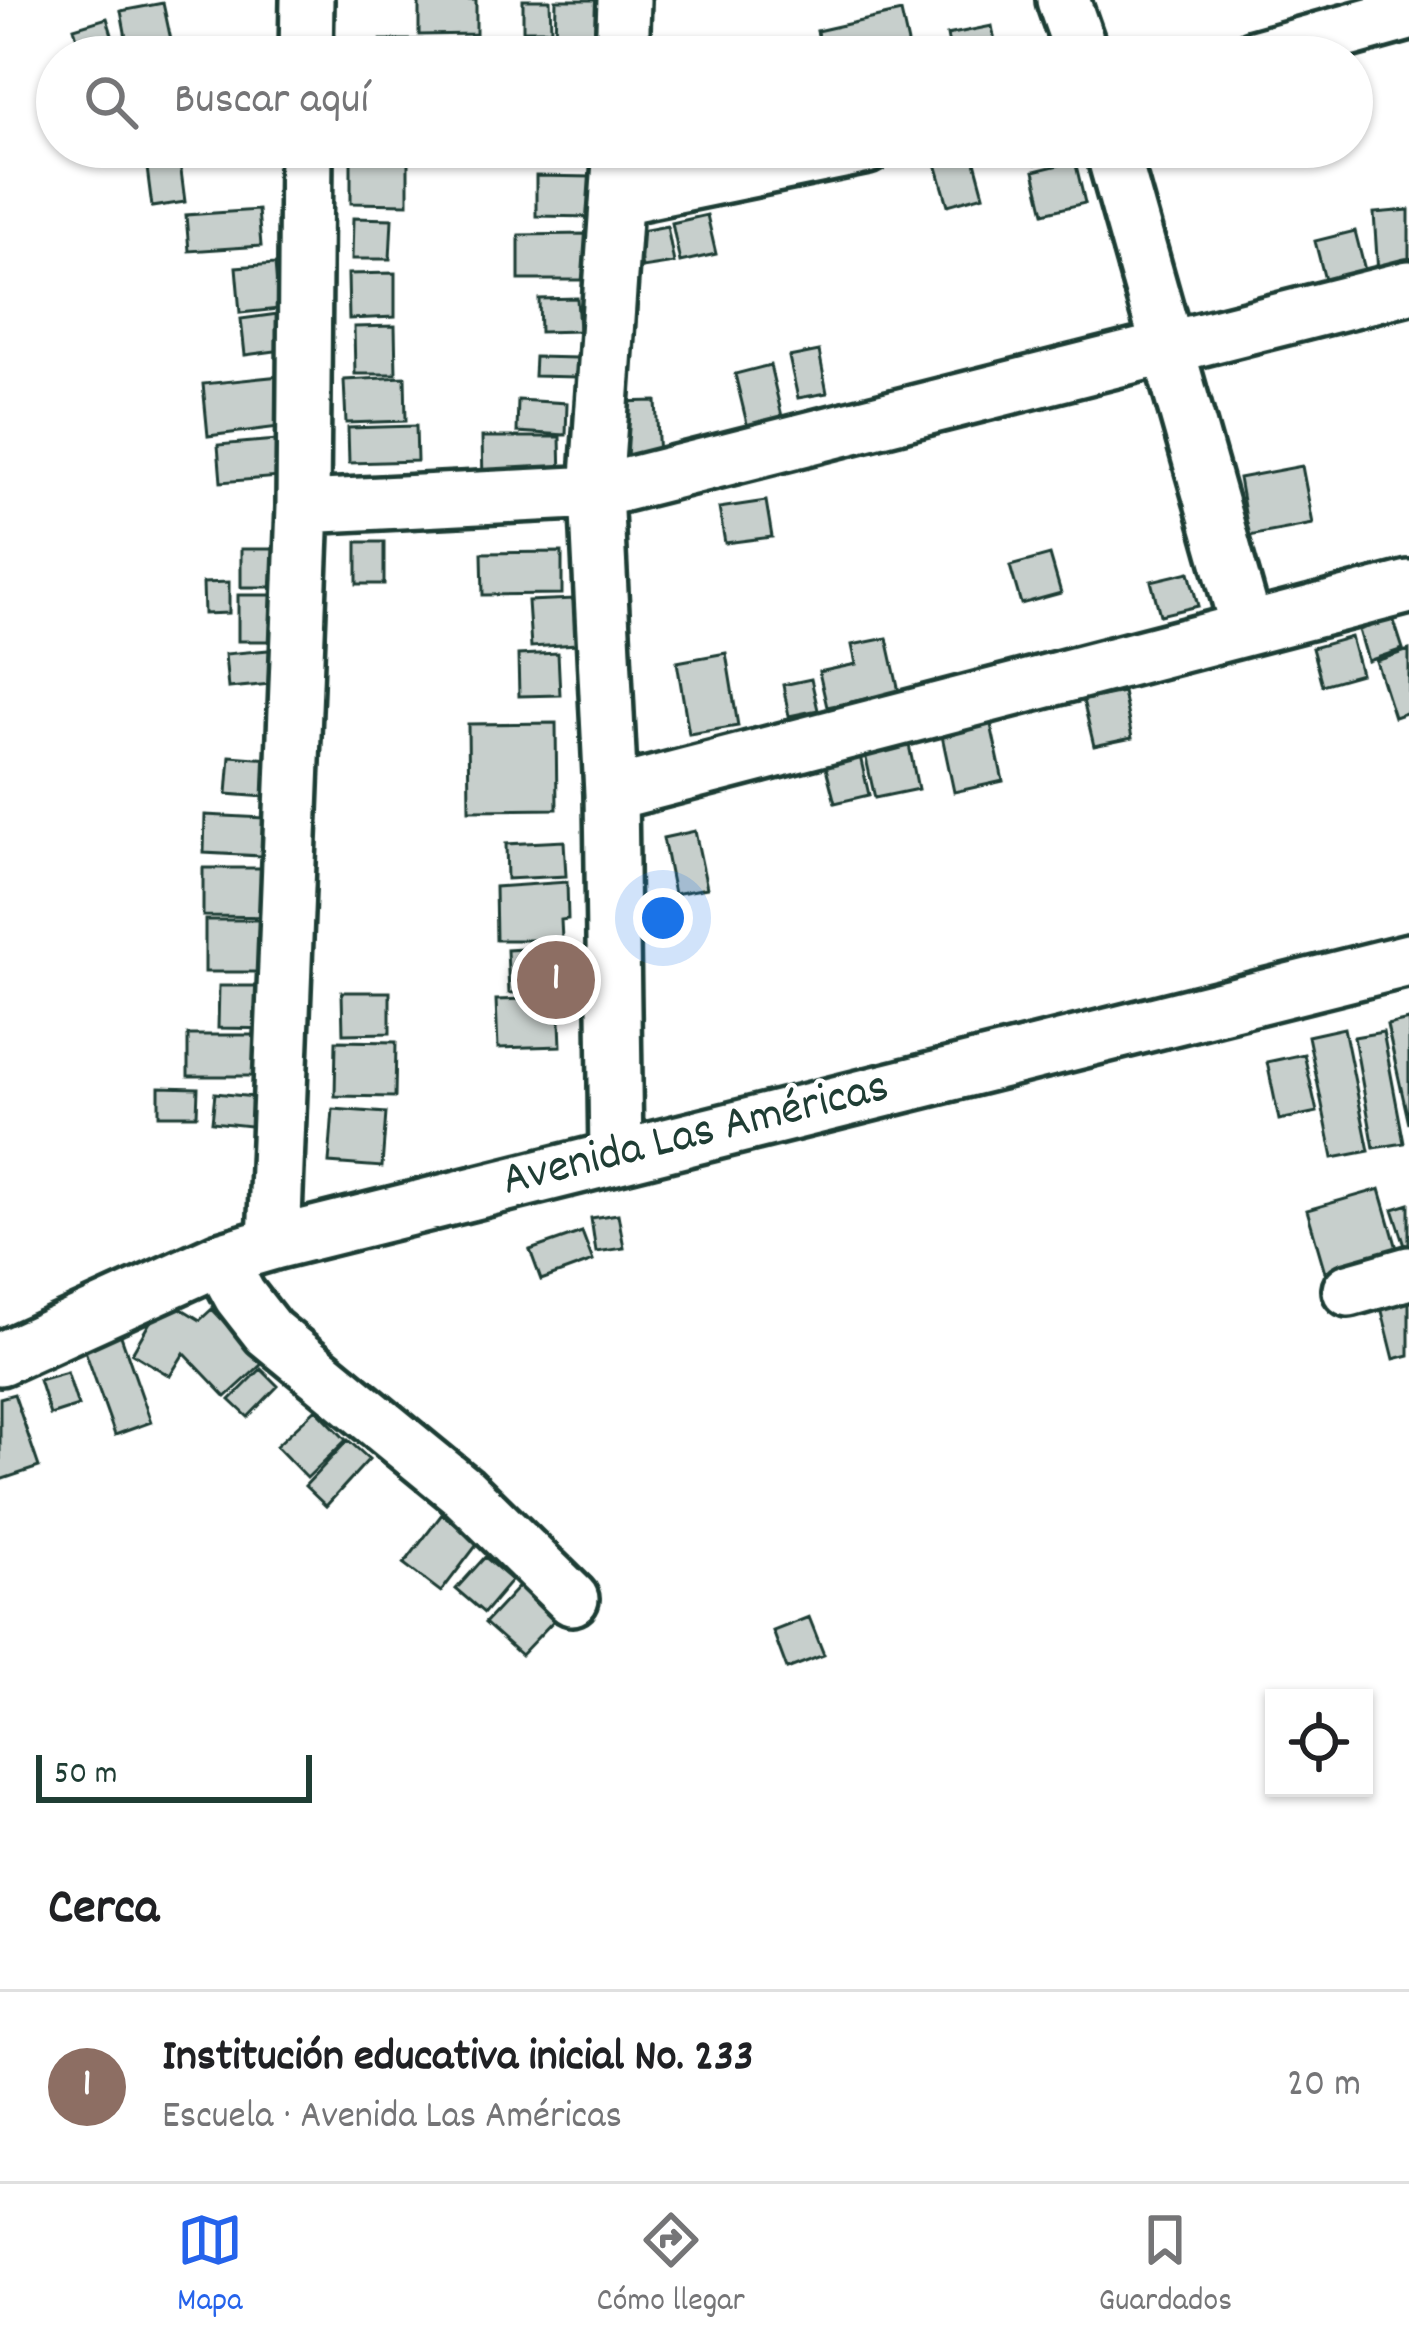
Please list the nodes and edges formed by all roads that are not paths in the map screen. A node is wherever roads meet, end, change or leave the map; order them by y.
1 (307, 0) edge
2 (624, 0) edge
3 (1063, 0) edge
4 (1409, 14) edge
5 (306, 36) edge
6 (623, 36) edge
7 (1076, 36) edge
8 (1330, 36) edge
9 (306, 168) edge
10 (620, 168) edge
11 (763, 168) edge
12 (1117, 168) edge
13 (619, 197) junction
14 (1409, 287) edge
15 (1168, 348) junction
16 (596, 492) junction
17 (303, 507) junction
18 (1409, 587) edge
19 (1247, 629) junction
20 (611, 794) junction
21 (1409, 960) edge
22 (616, 1155) junction
23 (274, 1243) junction
24 (220, 1258) junction
25 (1409, 1273) edge
26 (1349, 1290) dead end
27 (0, 1359) edge
28 (572, 1599) dead end

1 - 5 street
2 - 6 street
3 - 7 street
4 - 8 street
9 - 17 street
10 - 13 street
11 - 13 street
12 - 15 street
13 - 16 street
14 - 15 street
15 - 16 street
15 - 19 street
16 - 17 street
16 - 20 street
17 - 23 street
18 - 19 street
19 - 20 street
20 - 22 street
21 - 22 street, Avenida Las Américas
22 - 23 street, Avenida Las Américas
23 - 24 street, Avenida Las Américas
24 - 27 street, Avenida Las Américas
24 - 28 street
25 - 26 street

